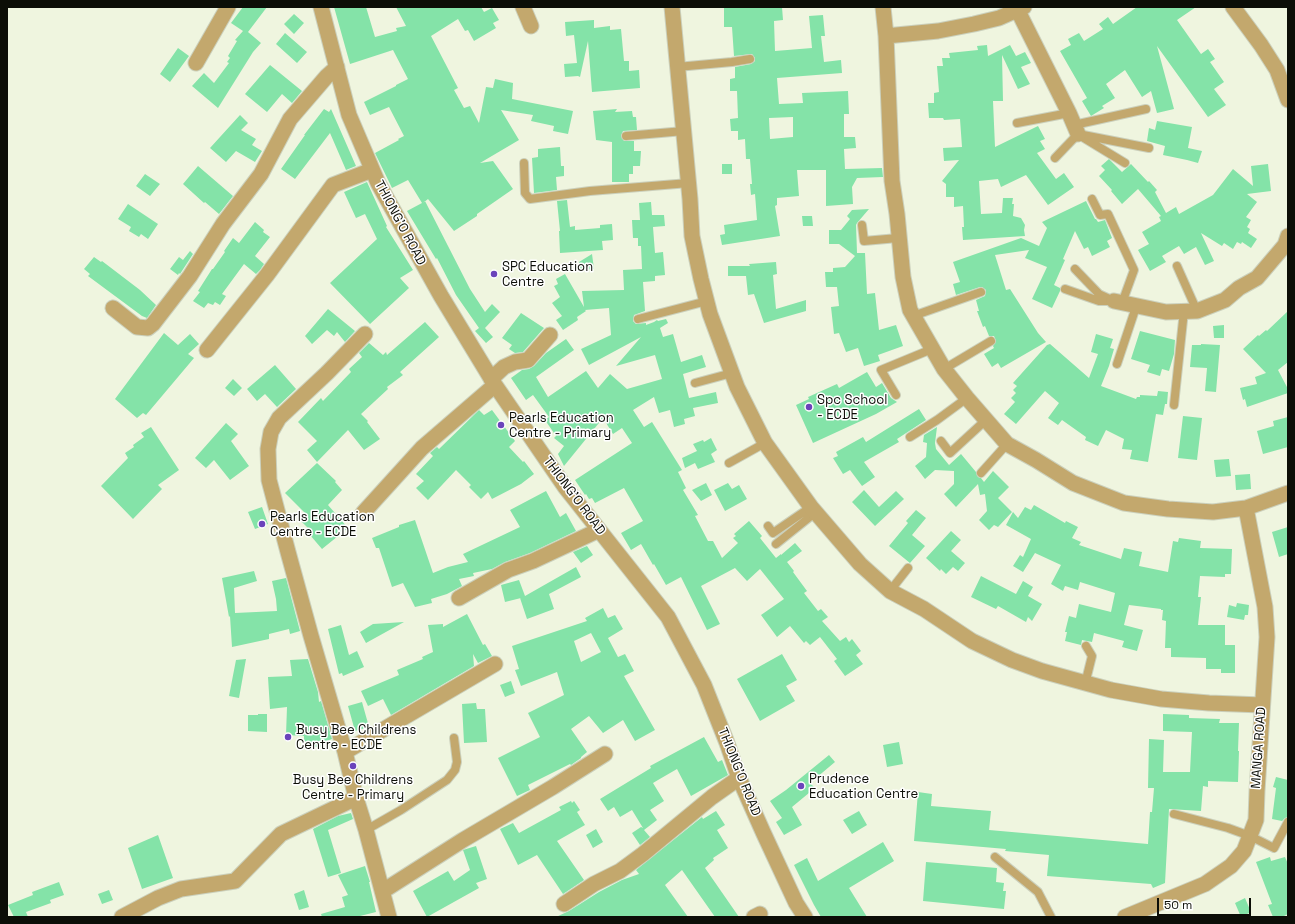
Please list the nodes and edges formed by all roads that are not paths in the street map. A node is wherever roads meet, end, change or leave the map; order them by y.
1 (228, 7) edge
2 (321, 7) edge
3 (523, 7) edge
4 (672, 7) edge
5 (882, 7) edge
6 (1232, 7) edge
7 (1021, 9) edge
8 (530, 26) dead end
9 (886, 36) junction
10 (750, 59) dead end
11 (196, 63) dead end
12 (337, 67) junction
13 (677, 67) junction
14 (1288, 100) edge
15 (1146, 109) dead end
16 (1017, 124) dead end
17 (1074, 124) junction
18 (684, 131) junction
19 (626, 136) dead end
20 (1149, 148) dead end
21 (1055, 158) dead end
22 (524, 162) dead end
23 (1125, 163) dead end
24 (372, 170) junction
25 (688, 183) junction
26 (1092, 200) dead end
27 (862, 225) dead end
28 (1288, 236) edge
29 (898, 238) junction
30 (1177, 266) dead end
31 (1075, 269) dead end
32 (1065, 289) dead end
33 (982, 292) dead end
34 (707, 301) junction
35 (1124, 304) junction
36 (113, 308) dead end
37 (1191, 311) junction
38 (913, 316) junction
39 (638, 318) dead end
40 (365, 334) dead end
41 (550, 335) dead end
42 (991, 341) dead end
43 (932, 349) junction
44 (207, 350) dead end
45 (1117, 364) dead end
46 (944, 369) junction
47 (732, 373) junction
48 (493, 382) junction
49 (695, 383) dead end
50 (896, 395) dead end
51 (967, 398) junction
52 (1174, 405) dead end
53 (986, 418) junction
54 (910, 437) dead end
55 (940, 441) dead end
56 (765, 443) junction
57 (1007, 444) junction
58 (729, 463) dead end
59 (981, 473) dead end
60 (1288, 493) edge
61 (1246, 508) junction
62 (813, 510) junction
63 (363, 513) dead end
64 (768, 526) dead end
65 (599, 530) junction
66 (776, 544) dead end
67 (908, 568) dead end
68 (890, 591) junction
69 (460, 598) dead end
70 (1086, 646) dead end
71 (495, 664) dead end
72 (1085, 684) junction
73 (1262, 705) junction
74 (454, 738) dead end
75 (345, 752) junction
76 (605, 754) dead end
77 (739, 778) junction
78 (356, 798) junction
79 (1174, 814) dead end
80 (1288, 822) edge
81 (366, 830) junction
82 (1250, 836) junction
83 (995, 857) dead end
84 (383, 892) junction
85 (564, 904) dead end
86 (122, 917) edge
87 (389, 917) edge
88 (805, 917) edge
89 (1051, 917) edge
90 (1125, 917) edge

1 - 11 street
2 - 12 street, THIONG'O ROAD
3 - 8 street
4 - 13 street
5 - 9 street
6 - 14 street
7 - 9 street
7 - 17 street
9 - 29 street
10 - 13 lane
12 - 24 street, THIONG'O ROAD
12 - 36 street
13 - 18 street
15 - 17 lane
16 - 17 lane
17 - 20 lane
17 - 21 lane
17 - 23 lane
18 - 19 lane
18 - 25 street
22 - 25 lane
24 - 44 street
24 - 48 street, THIONG'O ROAD
25 - 34 street
26 - 35 lane
27 - 29 lane
28 - 37 street
29 - 38 street
30 - 37 lane
31 - 35 lane
32 - 35 lane
33 - 38 lane
34 - 39 lane
34 - 47 street
35 - 37 street
35 - 45 lane
37 - 52 lane
38 - 43 street
40 - 75 street
41 - 48 street
42 - 46 lane
43 - 46 street
43 - 50 lane
46 - 51 street
47 - 49 lane
47 - 56 street
48 - 63 street
48 - 65 street, THIONG'O ROAD
51 - 53 street
51 - 54 lane
53 - 55 lane
53 - 57 street
56 - 58 lane
56 - 62 street
57 - 59 lane
57 - 61 street
60 - 61 street
61 - 73 street, MANGA ROAD
62 - 64 lane
62 - 66 lane
62 - 68 street
65 - 69 street
65 - 77 street, THIONG'O ROAD
67 - 68 lane
68 - 72 street
70 - 72 lane
71 - 75 street
72 - 73 street
73 - 82 street, MANGA ROAD
74 - 81 lane
75 - 78 street
76 - 84 street
77 - 85 street
77 - 88 street, THIONG'O ROAD
78 - 81 street
78 - 86 street
79 - 82 lane
80 - 82 lane
81 - 84 street
82 - 90 street, MANGA ROAD
83 - 89 lane
84 - 87 street

